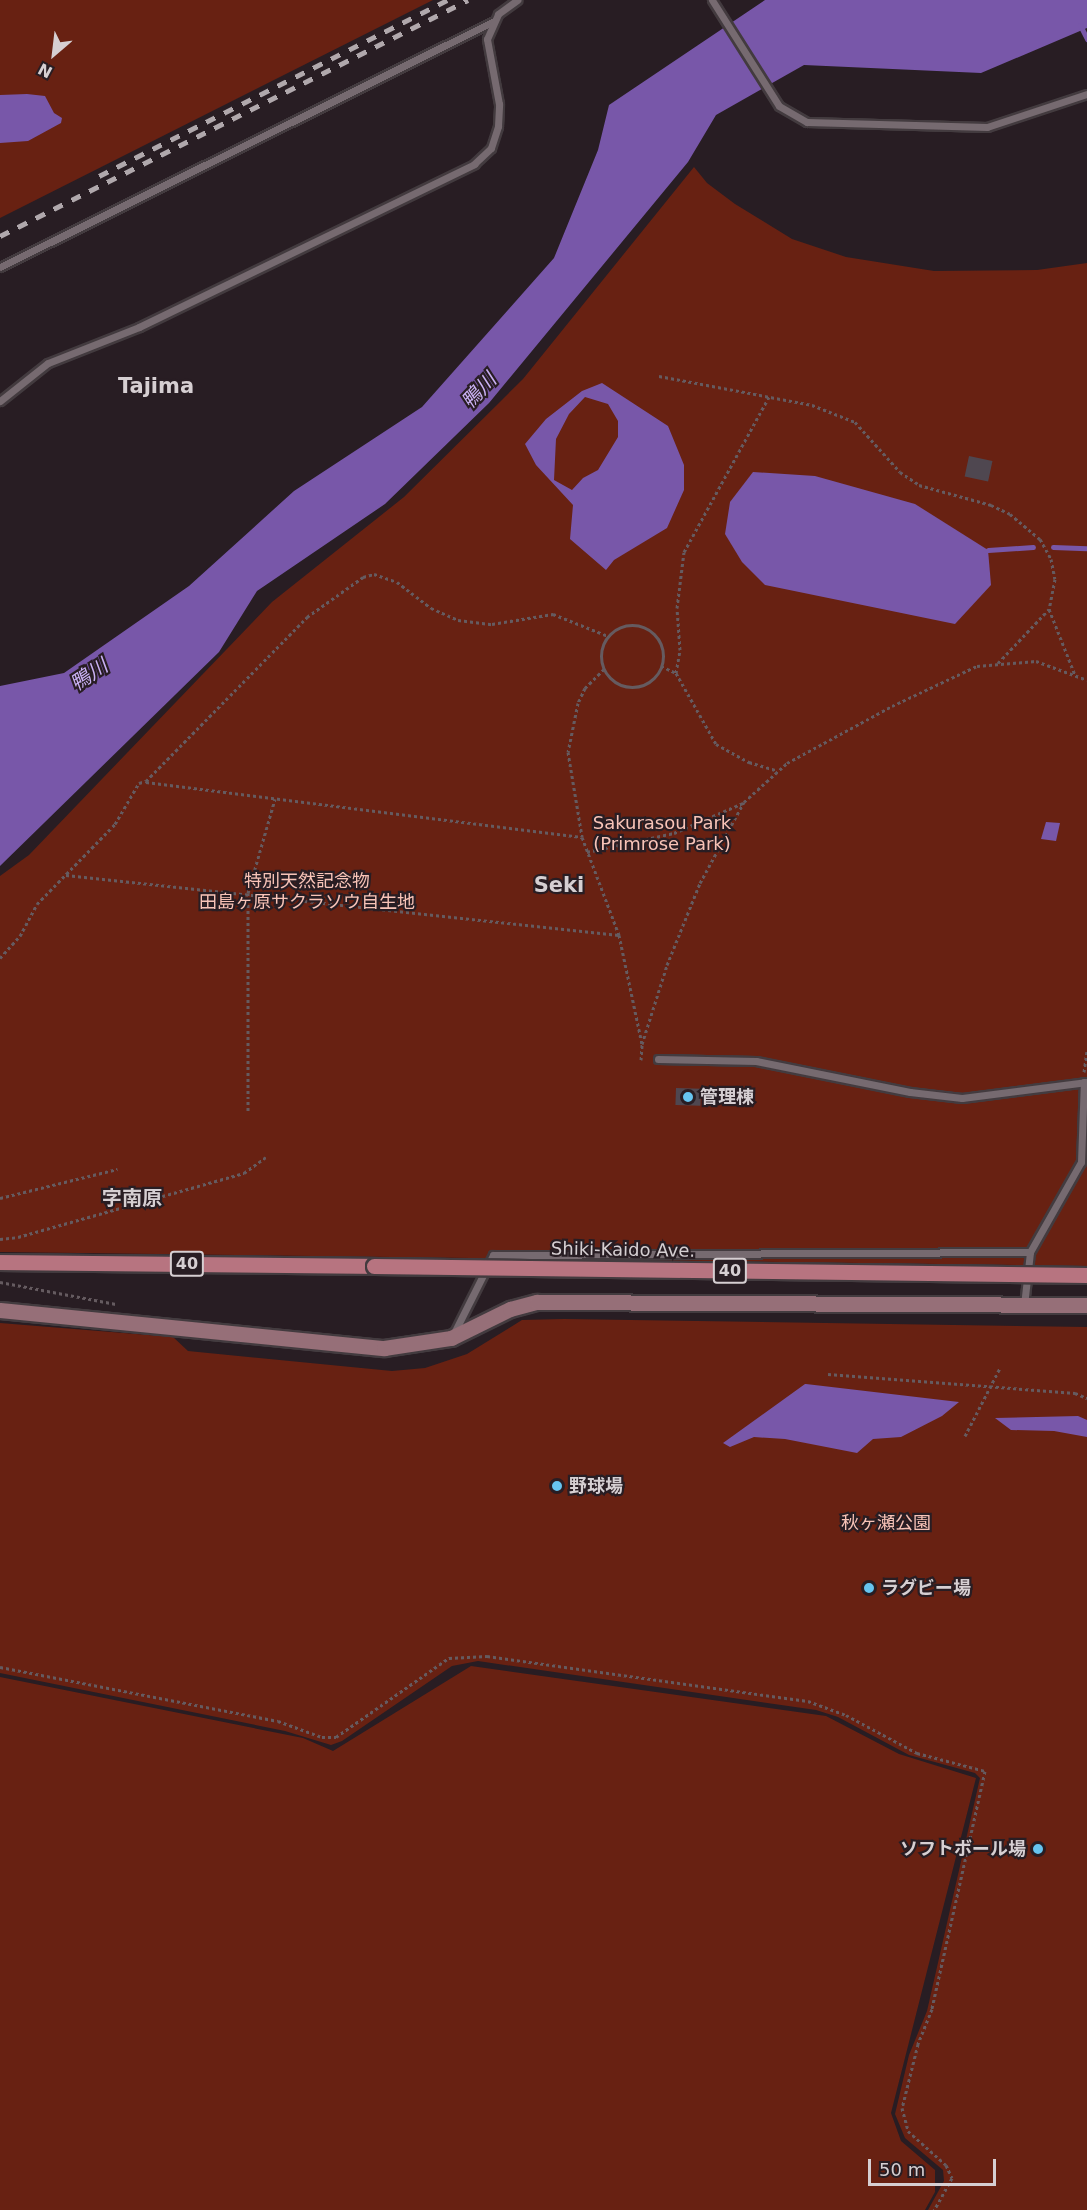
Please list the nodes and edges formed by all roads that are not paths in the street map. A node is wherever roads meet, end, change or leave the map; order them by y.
1 (518, 0) edge
2 (712, 0) edge
3 (494, 21) junction
4 (1087, 94) edge
5 (0, 267) edge
6 (0, 400) edge
7 (658, 1059) dead end
8 (1085, 1082) edge
9 (1030, 1252) junction
10 (0, 1262) edge
11 (1087, 1275) edge
12 (1024, 1305) junction
13 (1087, 1305) edge
14 (0, 1310) edge
15 (451, 1338) junction

1 - 3 lane
2 - 4 lane
3 - 5 lane
3 - 6 lane
7 - 8 lane
8 - 9 lane
9 - 12 lane
9 - 15 lane
10 - 11 main road, Shiki-Kaido Ave. / 40, bridge
12 - 13 street
12 - 15 street
14 - 15 street

